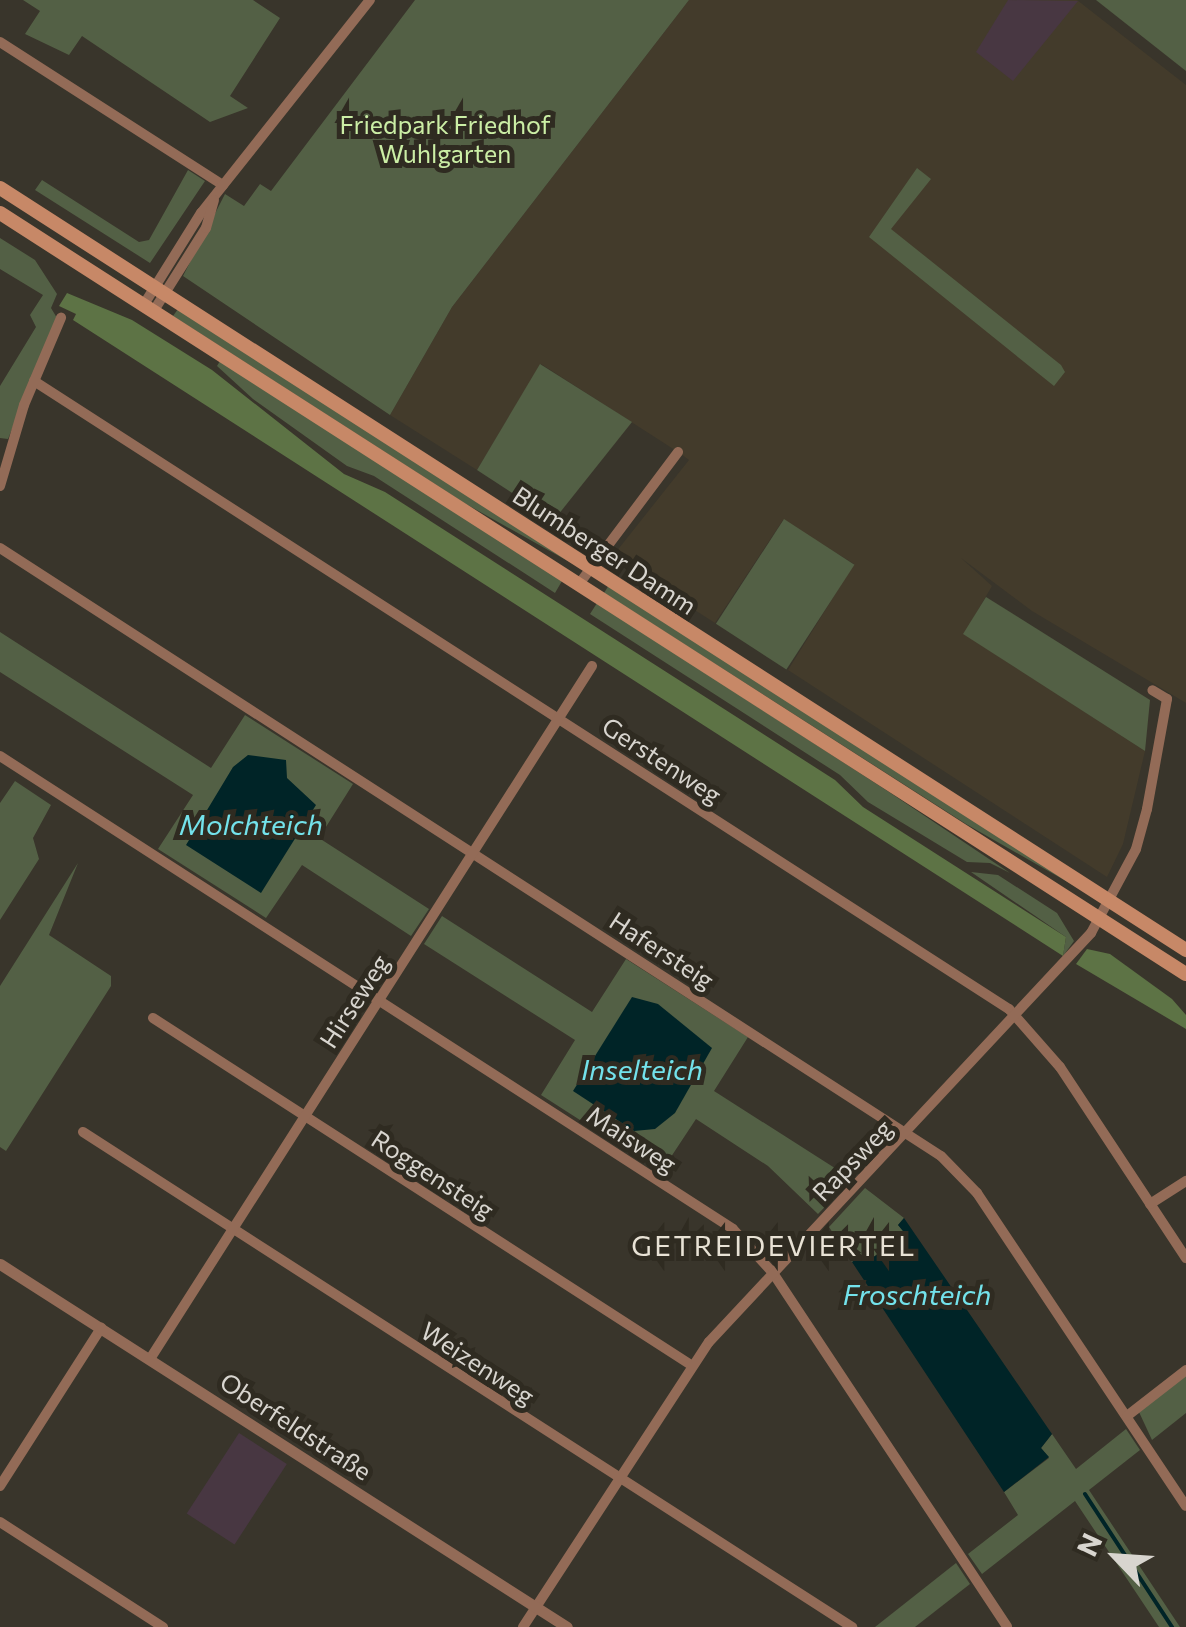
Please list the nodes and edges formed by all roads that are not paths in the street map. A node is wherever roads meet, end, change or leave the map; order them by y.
1 (370, 0) edge
2 (0, 42) edge
3 (224, 186) junction
4 (0, 188) edge
5 (0, 212) edge
6 (160, 291) junction
7 (148, 309) junction
8 (61, 318) dead end
9 (34, 381) junction
10 (678, 452) dead end
11 (0, 486) edge
12 (0, 548) edge
13 (590, 566) junction
14 (579, 584) junction
15 (592, 666) dead end
16 (1152, 690) dead end
17 (560, 718) junction
18 (0, 756) edge
19 (474, 852) junction
20 (1110, 902) junction
21 (1100, 918) junction
22 (1186, 950) edge
23 (1186, 974) edge
24 (379, 1000) junction
25 (1018, 1017) junction
26 (153, 1018) dead end
27 (304, 1115) junction
28 (907, 1131) junction
29 (83, 1132) dead end
30 (1186, 1180) edge
31 (1150, 1204) junction
32 (233, 1230) junction
33 (1186, 1258) edge
34 (0, 1264) edge
35 (772, 1273) junction
36 (101, 1328) junction
37 (150, 1359) junction
38 (691, 1365) junction
39 (1186, 1370) edge
40 (1126, 1416) junction
41 (619, 1477) junction
42 (0, 1486) edge
43 (1186, 1506) edge
44 (0, 1522) edge
45 (536, 1607) junction
46 (163, 1627) edge
47 (523, 1627) edge
48 (568, 1627) edge
49 (852, 1627) edge
50 (1007, 1627) edge

1 - 3 street
2 - 3 street
3 - 6 street
4 - 6 main road, Blumberger Damm
5 - 7 main road, Blumberger Damm
6 - 7 street
6 - 13 main road, Blumberger Damm
7 - 14 main road, Blumberger Damm
8 - 9 street
9 - 11 street
9 - 17 street, Gerstenweg
10 - 13 street
12 - 19 street, Hafersteig
13 - 14 street
13 - 20 main road, Blumberger Damm
14 - 21 main road, Blumberger Damm
15 - 17 street, Hirseweg
16 - 20 street, Rapsweg
17 - 19 street, Hirseweg
17 - 25 street, Gerstenweg
18 - 24 street, Maisweg
19 - 24 street, Hirseweg
19 - 28 street, Hafersteig
20 - 21 street, Rapsweg
20 - 22 main road, Blumberger Damm
21 - 23 main road, Blumberger Damm
21 - 25 street, Rapsweg
24 - 27 street, Hirseweg
24 - 35 street, Maisweg
25 - 28 street, Rapsweg
25 - 31 street, Gerstenweg
26 - 27 street, Roggensteig
27 - 32 street, Hirseweg
27 - 38 street, Roggensteig
28 - 35 street, Rapsweg
28 - 40 street, Hafersteig
29 - 32 street, Weizenweg
30 - 31 street
31 - 33 street, Gerstenweg
32 - 37 street, Hirseweg
32 - 41 street, Weizenweg
34 - 36 street, Oberfeldstraße
35 - 38 street, Rapsweg
35 - 50 street, Maisweg
36 - 37 street, Oberfeldstraße
36 - 42 street
37 - 45 street, Oberfeldstraße
38 - 41 street, Rapsweg
39 - 40 street
40 - 43 street, Hafersteig
41 - 45 street, Rapsweg
41 - 49 street, Weizenweg
44 - 46 street
45 - 47 street, Rapsweg
45 - 48 street, Oberfeldstraße

